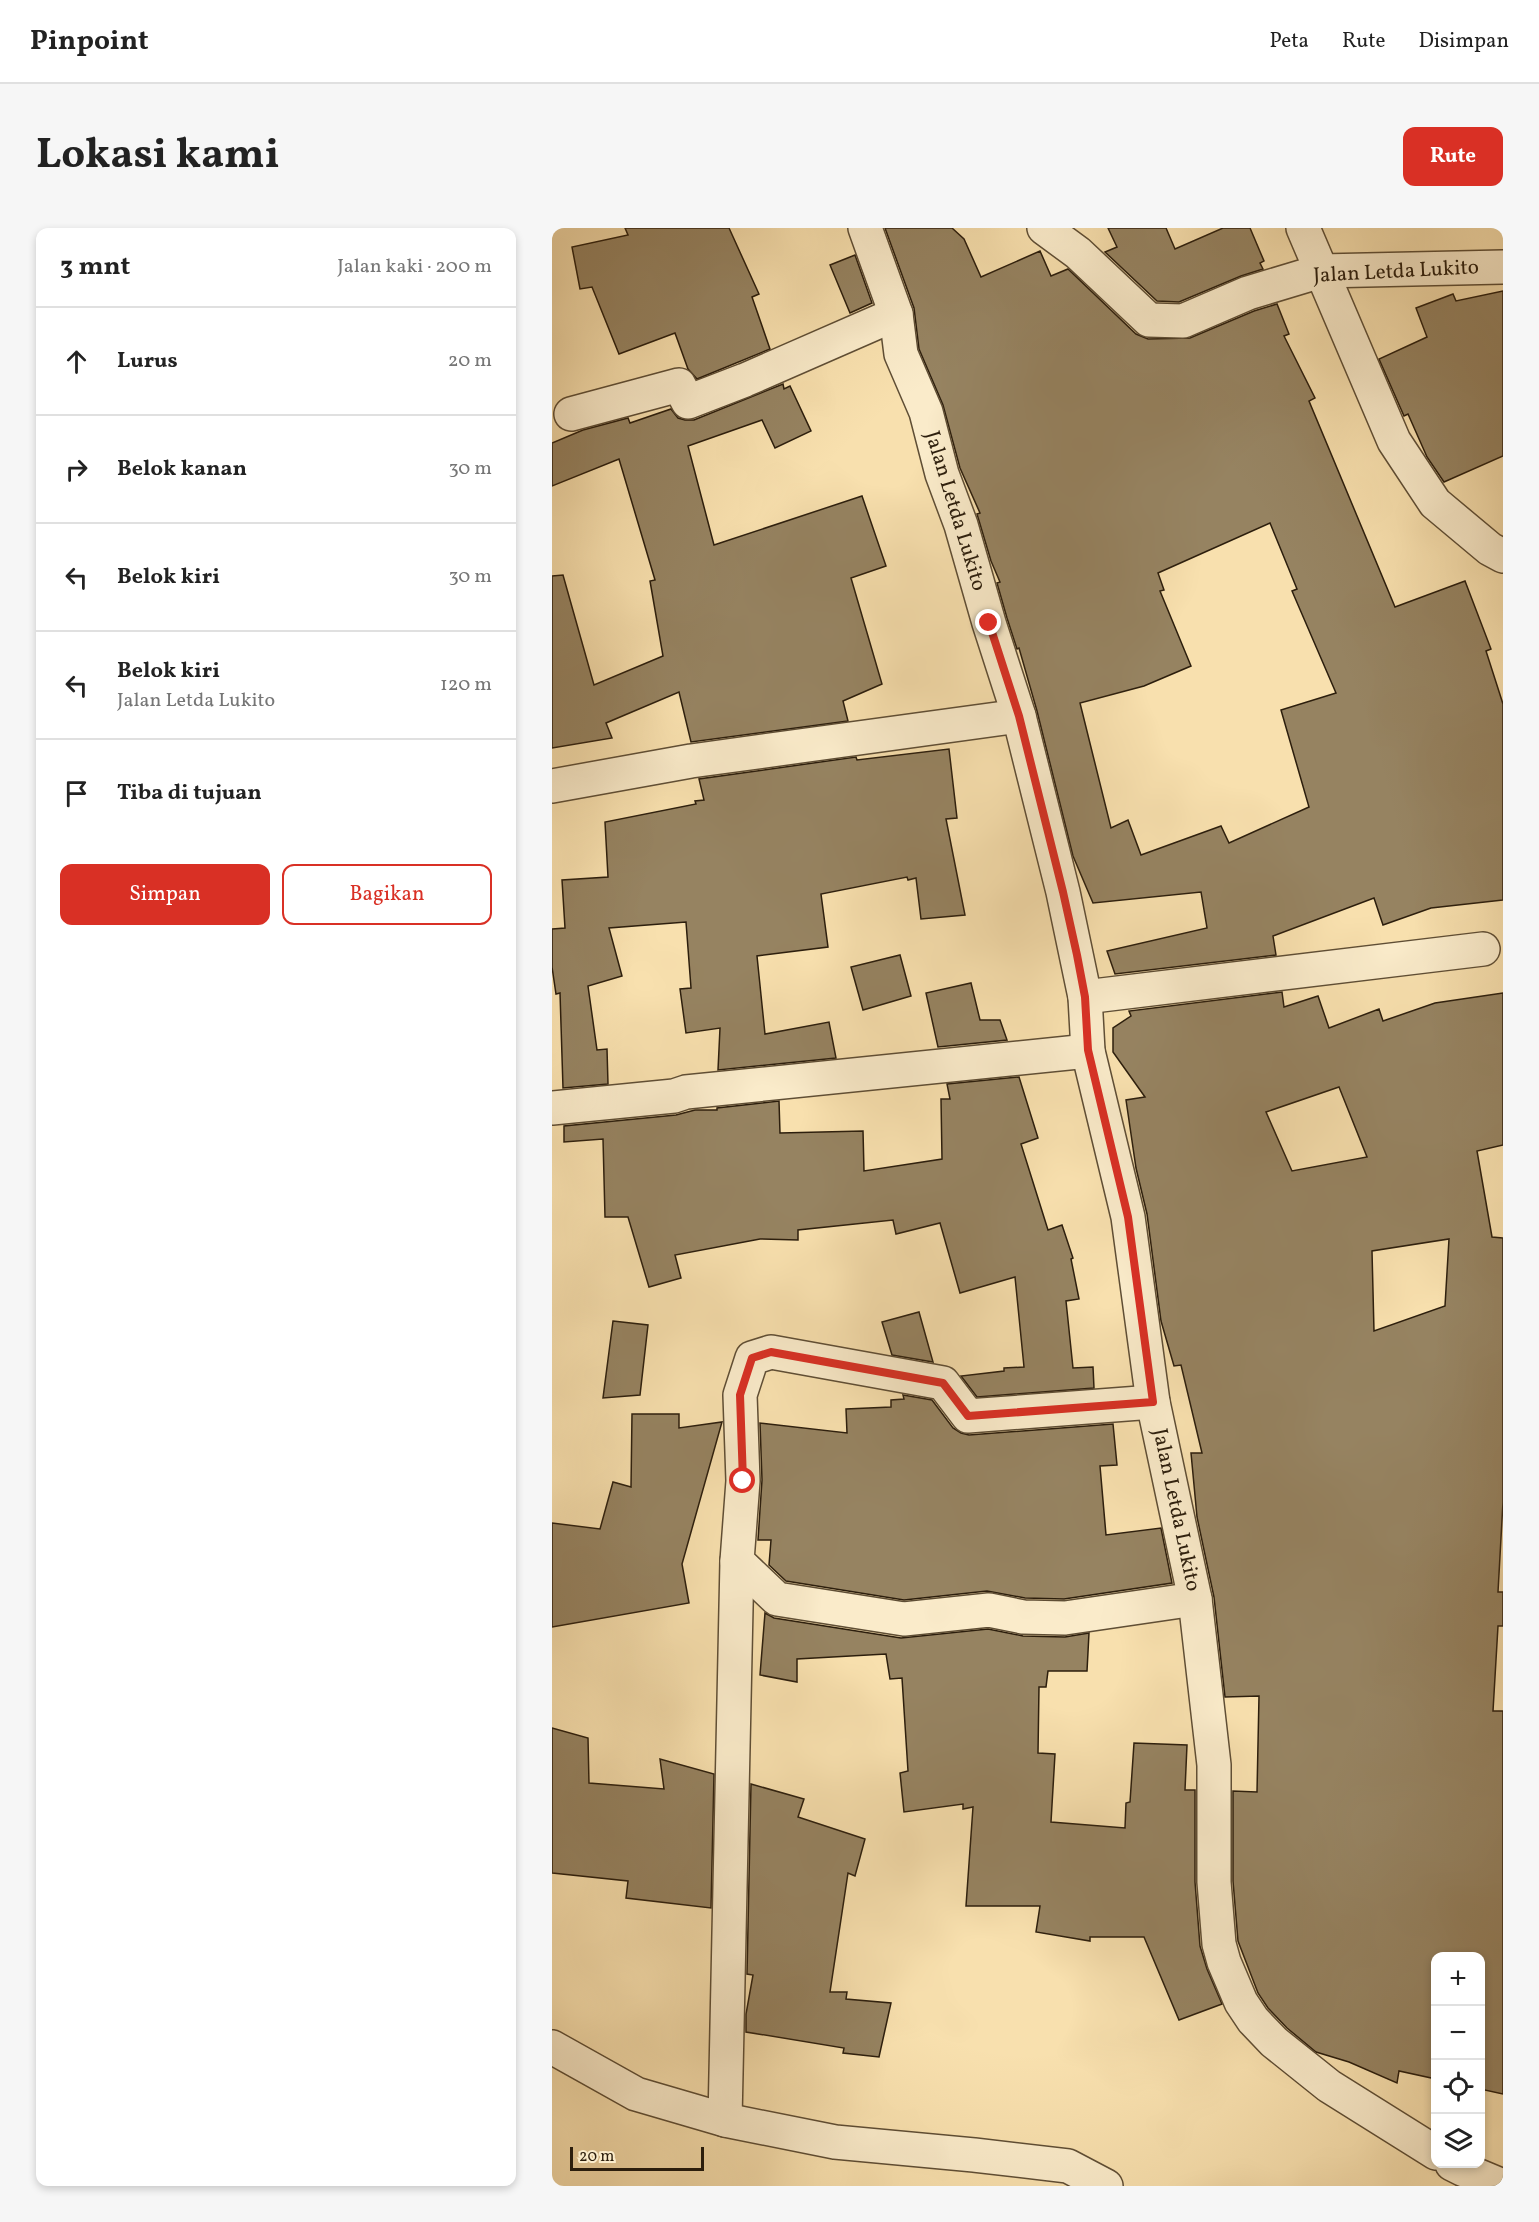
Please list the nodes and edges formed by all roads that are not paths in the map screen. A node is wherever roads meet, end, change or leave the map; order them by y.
1 (865, 228) edge
2 (1044, 228) edge
3 (1303, 228) edge
4 (1503, 267) edge
5 (1321, 271) junction
6 (896, 314) junction
7 (572, 414) dead end
8 (1503, 556) edge
9 (1019, 716) junction
10 (552, 786) edge
11 (1483, 949) dead end
12 (1085, 997) junction
13 (1088, 1050) junction
14 (552, 1108) edge
15 (1153, 1402) junction
16 (737, 1561) junction
17 (1195, 1599) junction
18 (552, 2047) edge
19 (725, 2120) junction
20 (1431, 2150) edge
21 (1460, 2168) edge
22 (1106, 2186) edge
23 (1503, 2186) edge

1 - 6 street, Jalan Letda Lukito
2 - 5 street, Jalan Letda Lukito
3 - 5 street
4 - 5 street, Jalan Letda Lukito
5 - 8 street
6 - 7 street
6 - 9 street, Jalan Letda Lukito
9 - 10 street
9 - 12 street, Jalan Letda Lukito
11 - 12 street
12 - 13 street, Jalan Letda Lukito
13 - 14 street
13 - 15 street, Jalan Letda Lukito
15 - 16 street
15 - 17 street, Jalan Letda Lukito
16 - 17 street
16 - 19 street
17 - 20 street, Jalan Letda Lukito
18 - 19 street
19 - 22 street
21 - 23 street

